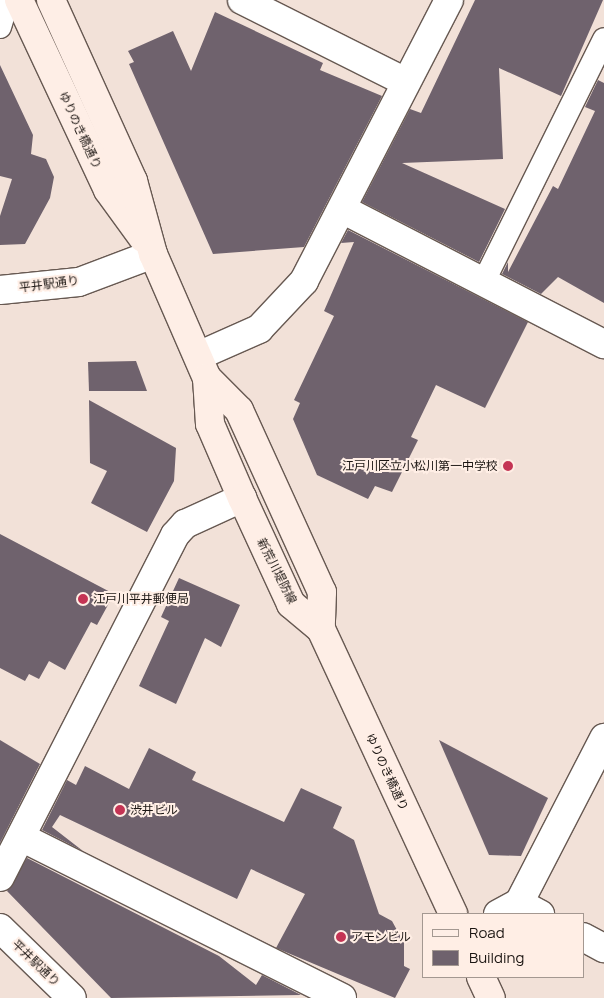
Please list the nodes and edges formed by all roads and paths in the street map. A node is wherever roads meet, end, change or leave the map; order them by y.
1 (8, 0) edge
2 (19, 0) edge
3 (51, 0) edge
4 (242, 0) edge
5 (448, 0) edge
6 (0, 27) edge
7 (604, 39) edge
8 (406, 82) junction
9 (342, 209) junction
10 (153, 254) junction
11 (484, 281) junction
12 (0, 290) edge
13 (604, 344) edge
14 (202, 367) junction
15 (242, 498) junction
16 (321, 629) junction
17 (604, 738) edge
18 (21, 837) junction
19 (0, 877) edge
20 (519, 911) edge
21 (453, 913) edge
22 (0, 928) edge
23 (584, 938) edge
24 (604, 948) edge
25 (481, 978) edge
26 (72, 998) edge
27 (342, 998) edge
28 (491, 998) edge

1 - 6 lane
2 - 10 main road, ゆりのき橋通り
3 - 10 main road, ゆりのき橋通り
4 - 8 street
5 - 8 street
7 - 11 lane
8 - 9 street
9 - 11 street
9 - 14 street
10 - 12 street, 平井駅通り
10 - 14 main road, ゆりのき橋通り
11 - 13 street
14 - 15 main road, 新荒川堤防線
14 - 16 main road
15 - 16 main road, 新荒川堤防線
15 - 18 street
16 - 21 main road, ゆりのき橋通り
17 - 20 street
18 - 19 street
18 - 27 street
22 - 26 street, 平井駅通り
23 - 24 street
25 - 28 main road

